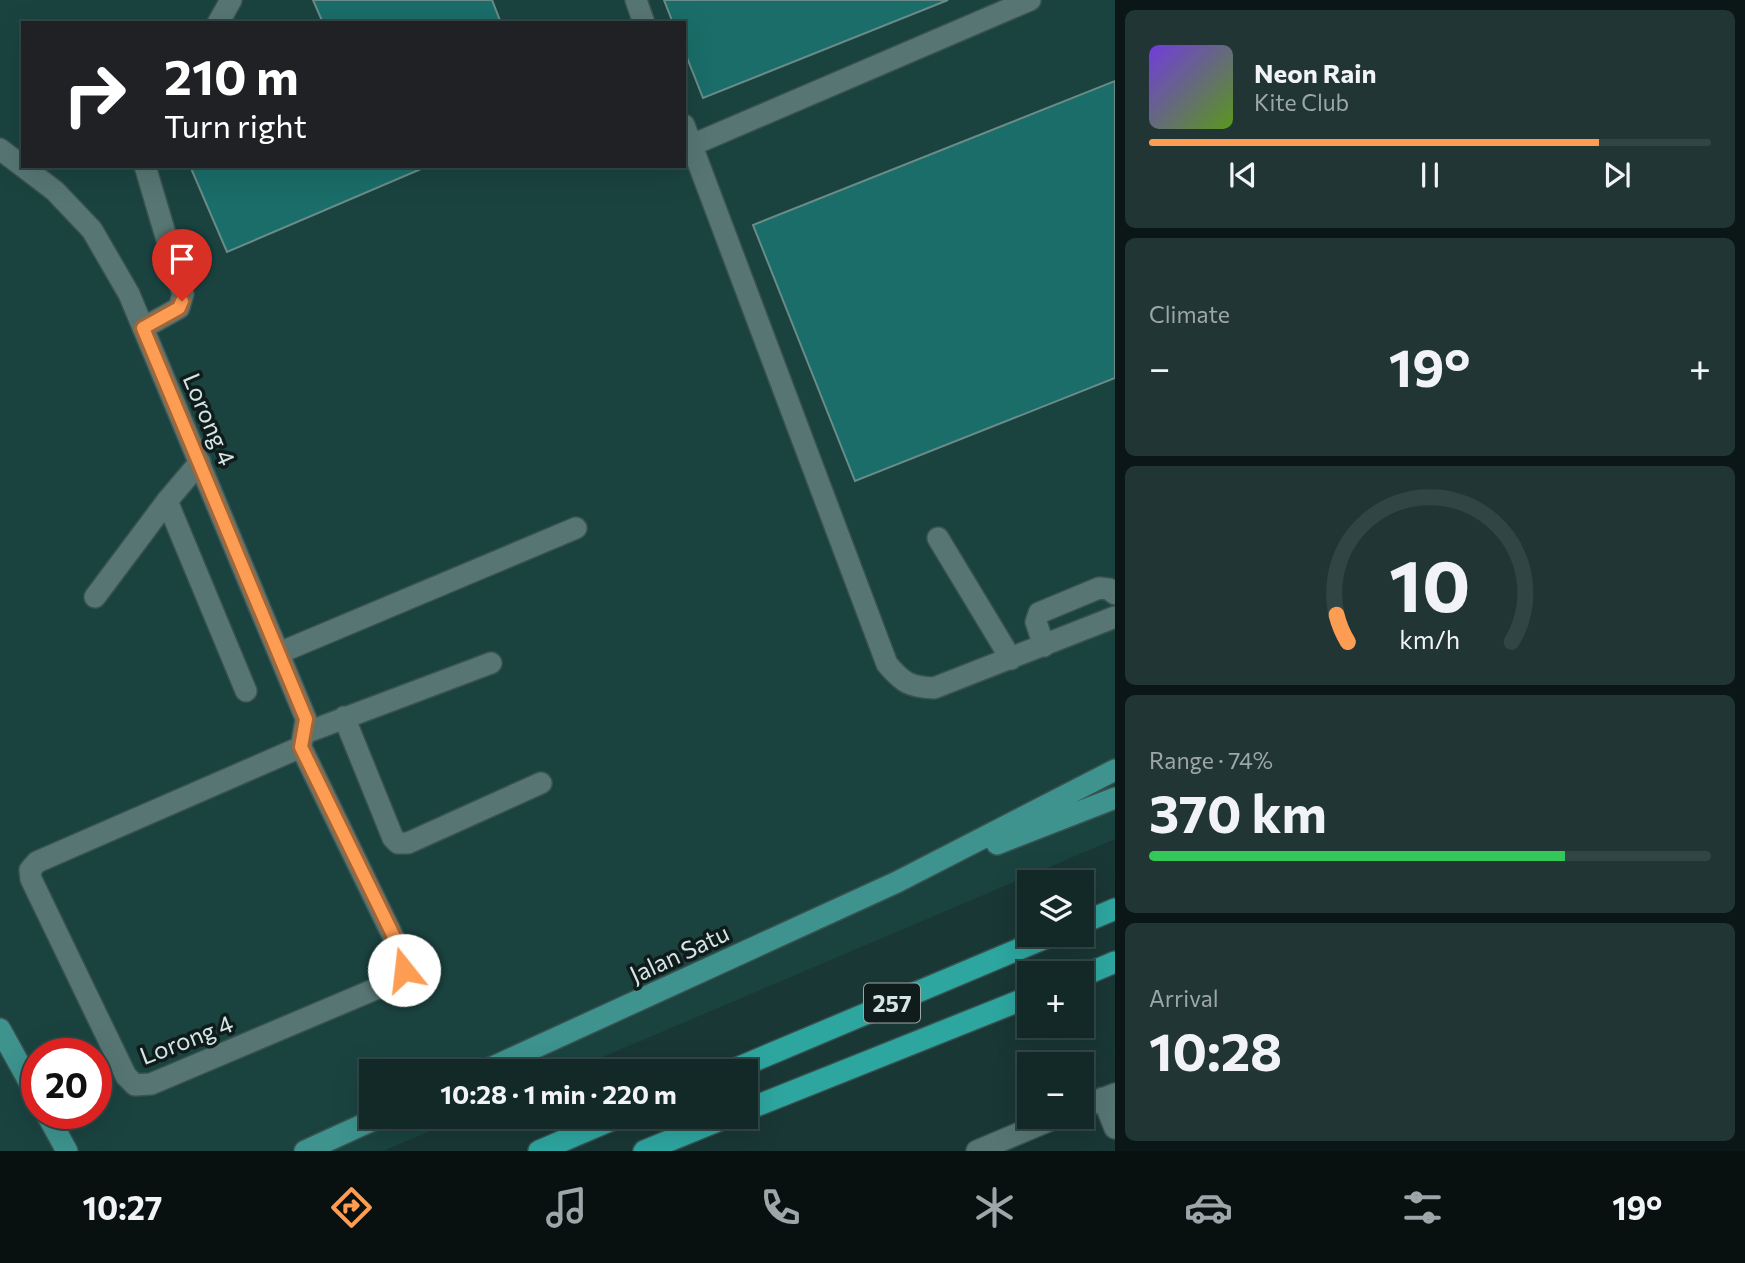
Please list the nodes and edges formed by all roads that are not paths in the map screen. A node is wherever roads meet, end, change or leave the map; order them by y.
1 (231, 0) edge
2 (636, 0) edge
3 (1030, 0) edge
4 (219, 21) edge
5 (644, 21) edge
6 (686, 130) edge
7 (692, 145) junction
8 (0, 149) edge
9 (21, 165) edge
10 (25, 168) edge
11 (146, 168) edge
12 (143, 328) junction
13 (200, 462) junction
14 (167, 500) junction
15 (576, 528) dead end
16 (938, 538) dead end
17 (1115, 594) edge
18 (95, 597) dead end
19 (1115, 617) edge
20 (1044, 646) junction
21 (279, 653) junction
22 (1011, 659) junction
23 (491, 663) dead end
24 (246, 691) dead end
25 (344, 717) junction
26 (303, 740) junction
27 (1115, 770) edge
28 (541, 783) dead end
29 (1115, 798) edge
30 (897, 882) junction
31 (1115, 909) edge
32 (1094, 918) edge
33 (1024, 947) edge
34 (1115, 962) edge
35 (1094, 971) edge
36 (1017, 1002) edge
37 (0, 1029) edge
38 (510, 1059) edge
39 (758, 1059) edge
40 (21, 1067) edge
41 (1109, 1096) edge
42 (758, 1105) edge
43 (359, 1126) edge
44 (1115, 1128) edge
45 (55, 1129) edge
46 (591, 1129) edge
47 (698, 1129) edge
48 (1029, 1129) edge
49 (67, 1151) edge
50 (305, 1151) edge
51 (539, 1151) edge
52 (644, 1151) edge
53 (977, 1151) edge

1 - 4 street
2 - 5 street
3 - 7 street
6 - 7 street
7 - 22 street
8 - 9 street, Lorong 4
10 - 12 street, Lorong 4
11 - 12 street
12 - 13 street, Lorong 4
13 - 14 street
13 - 21 street, Lorong 4
14 - 18 street
14 - 24 street
15 - 21 street
16 - 22 street
17 - 20 street
19 - 20 street
20 - 22 street
21 - 26 street, Lorong 4
23 - 25 street
25 - 26 street
25 - 28 street
26 - 26 street, Lorong 4
27 - 30 main road, Jalan Satu
29 - 30 main road, Jalan Satu
30 - 38 main road, Jalan Satu
31 - 32 highway
33 - 39 highway, 257
34 - 35 highway
36 - 42 highway, 257
37 - 40 main road
41 - 44 street
43 - 50 main road
45 - 49 main road
46 - 51 highway
47 - 52 highway
48 - 53 street

